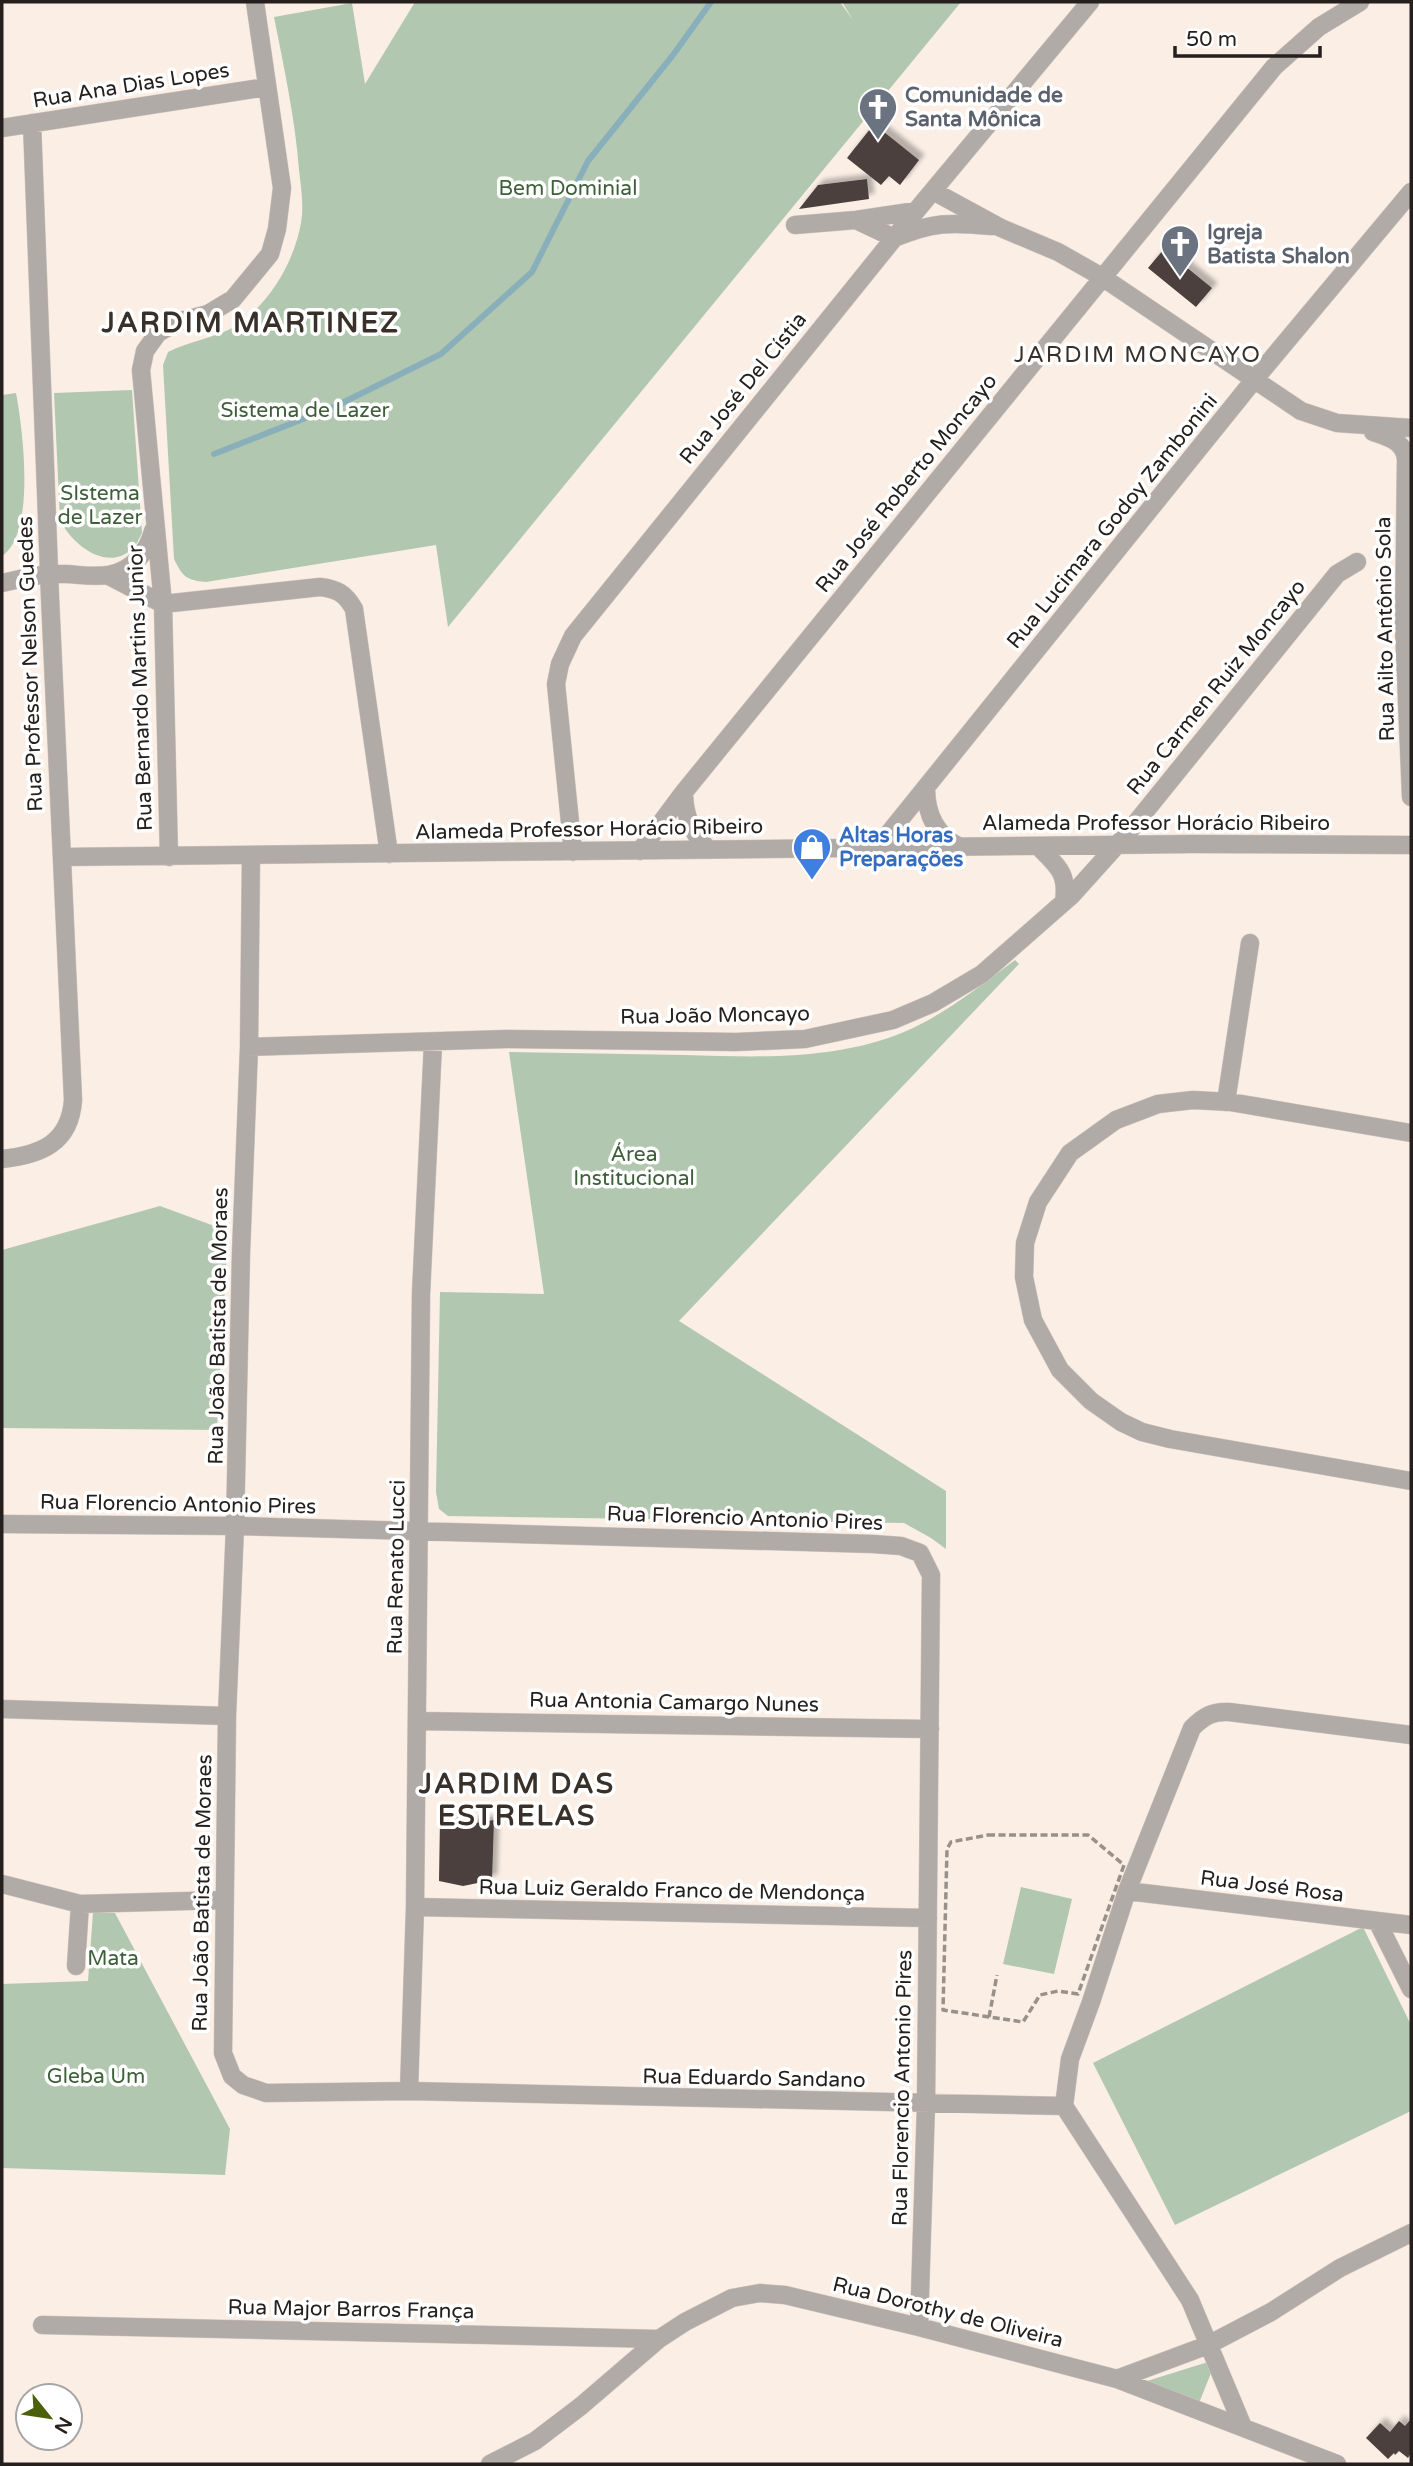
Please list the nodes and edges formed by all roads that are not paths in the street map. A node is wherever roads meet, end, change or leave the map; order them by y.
1 (255, 2) edge
2 (1090, 2) edge
3 (1360, 2) edge
4 (267, 87) junction
5 (32, 123) junction
6 (2, 128) edge
7 (933, 191) junction
8 (1411, 192) edge
9 (916, 211) junction
10 (856, 220) junction
11 (795, 225) dead end
12 (1001, 228) junction
13 (894, 238) junction
14 (874, 263) junction
15 (1102, 277) junction
16 (1254, 380) junction
17 (1356, 426) junction
18 (1411, 428) edge
19 (1409, 455) edge
20 (155, 522) junction
21 (1357, 562) dead end
22 (49, 574) junction
23 (109, 576) junction
24 (2, 583) edge
25 (163, 604) junction
26 (926, 788) junction
27 (684, 792) junction
28 (1411, 797) edge
29 (1116, 845) junction
30 (1411, 845) edge
31 (1038, 846) junction
32 (960, 847) junction
33 (877, 848) junction
34 (709, 850) junction
35 (640, 851) junction
36 (573, 852) junction
37 (389, 854) junction
38 (251, 856) junction
39 (62, 857) junction
40 (169, 857) junction
41 (1064, 902) junction
42 (1251, 943) dead end
43 (433, 1043) junction
44 (249, 1047) junction
45 (1226, 1102) junction
46 (1411, 1132) edge
47 (2, 1159) edge
48 (1411, 1480) edge
49 (2, 1524) edge
50 (235, 1527) junction
51 (420, 1532) junction
52 (2, 1709) edge
53 (227, 1716) junction
54 (417, 1721) junction
55 (930, 1729) junction
56 (1411, 1735) edge
57 (2, 1884) edge
58 (1127, 1892) junction
59 (224, 1900) junction
60 (80, 1904) junction
61 (415, 1907) junction
62 (928, 1918) junction
63 (1377, 1921) junction
64 (1411, 1925) edge
65 (76, 1966) dead end
66 (1411, 1989) edge
67 (243, 2085) joint
68 (409, 2091) junction
69 (926, 2104) junction
70 (1064, 2106) junction
71 (1411, 2232) edge
72 (42, 2325) dead end
73 (919, 2327) junction
74 (659, 2339) junction
75 (1208, 2345) junction
76 (1117, 2379) junction
77 (1243, 2427) junction
78 (490, 2464) edge
79 (1338, 2464) edge

1 - 4 street, Rua Bernardo Martins Junior
2 - 7 street, Rua José Del Cístia
3 - 15 street, Rua José Roberto Moncayo
4 - 5 street, Rua Ana Dias Lopes
4 - 20 street, Rua Bernardo Martins Junior
5 - 6 street, Rua Ana Dias Lopes
5 - 22 street, Rua Professor Nelson Guedes
7 - 9 street, Rua José Del Cístia
7 - 12 street
8 - 16 street, Rua Lucimara Godoy Zambonini
9 - 10 street
9 - 13 street, Rua José Del Cístia
10 - 11 street
10 - 13 street
10 - 14 street
12 - 13 street
12 - 15 street
13 - 14 street, Rua José Del Cístia
14 - 36 street, Rua José Del Cístia
15 - 16 street
15 - 27 street, Rua José Roberto Moncayo
16 - 17 street
16 - 26 street, Rua Lucimara Godoy Zambonini
17 - 18 street
17 - 19 street
19 - 28 street, Rua Ailto Antônio Sola
20 - 23 street
20 - 25 street, Rua Bernardo Martins Junior
21 - 29 street, Rua Carmen Ruiz Moncayo
22 - 23 street
22 - 24 street
22 - 39 street, Rua Professor Nelson Guedes
23 - 25 street
25 - 37 street
25 - 40 street, Rua Bernardo Martins Junior
26 - 32 street
26 - 33 street, Rua Lucimara Godoy Zambonini
27 - 34 street
27 - 35 street, Rua José Roberto Moncayo
29 - 30 street, Alameda Professor Horácio Ribeiro
29 - 31 street, Alameda Professor Horácio Ribeiro
29 - 41 street, Rua João Moncayo
31 - 32 street, Alameda Professor Horácio Ribeiro
31 - 41 street
32 - 33 street, Alameda Professor Horácio Ribeiro
33 - 34 street, Alameda Professor Horácio Ribeiro
34 - 35 street, Alameda Professor Horácio Ribeiro
35 - 36 street, Alameda Professor Horácio Ribeiro
36 - 37 street, Alameda Professor Horácio Ribeiro
37 - 38 street, Alameda Professor Horácio Ribeiro
38 - 40 street, Alameda Professor Horácio Ribeiro
38 - 44 street, Rua João Batista de Moraes
39 - 40 street, Alameda Professor Horácio Ribeiro
39 - 47 street, Rua Professor Nelson Guedes
41 - 43 street, Rua João Moncayo
42 - 45 street
43 - 44 street, Rua João Moncayo
43 - 51 street, Rua Renato Lucci
44 - 50 street, Rua João Batista de Moraes
45 - 46 street
45 - 48 street
49 - 50 street, Rua Florencio Antonio Pires
50 - 51 street, Rua Florencio Antonio Pires
50 - 53 street, Rua João Batista de Moraes
51 - 54 street, Rua Renato Lucci
51 - 55 street, Rua Florencio Antonio Pires
52 - 53 street
53 - 59 street, Rua João Batista de Moraes
54 - 55 street, Rua Antonia Camargo Nunes
54 - 61 street, Rua Renato Lucci
55 - 62 street, Rua Florencio Antonio Pires
56 - 58 street
57 - 60 street
58 - 63 street, Rua José Rosa
58 - 70 street
59 - 60 street
59 - 67 street, Rua João Batista de Moraes
60 - 65 street
61 - 62 street, Rua Luiz Geraldo Franco de Mendonça
61 - 68 street, Rua Renato Lucci
62 - 69 street, Rua Florencio Antonio Pires
63 - 64 street, Rua José Rosa
63 - 66 street
67 - 68 street, Rua Eduardo Sandano
68 - 69 street, Rua Eduardo Sandano
69 - 70 street, Rua Eduardo Sandano
69 - 73 street, Rua Florencio Antonio Pires
70 - 75 street
71 - 75 street
72 - 74 street, Rua Major Barros França
73 - 74 street, Rua Dorothy de Oliveira
73 - 76 street, Rua Dorothy de Oliveira
74 - 78 street, Rua Dorothy de Oliveira
75 - 76 street
75 - 77 street
76 - 77 street, Rua Dorothy de Oliveira
77 - 79 street, Rua Dorothy de Oliveira

